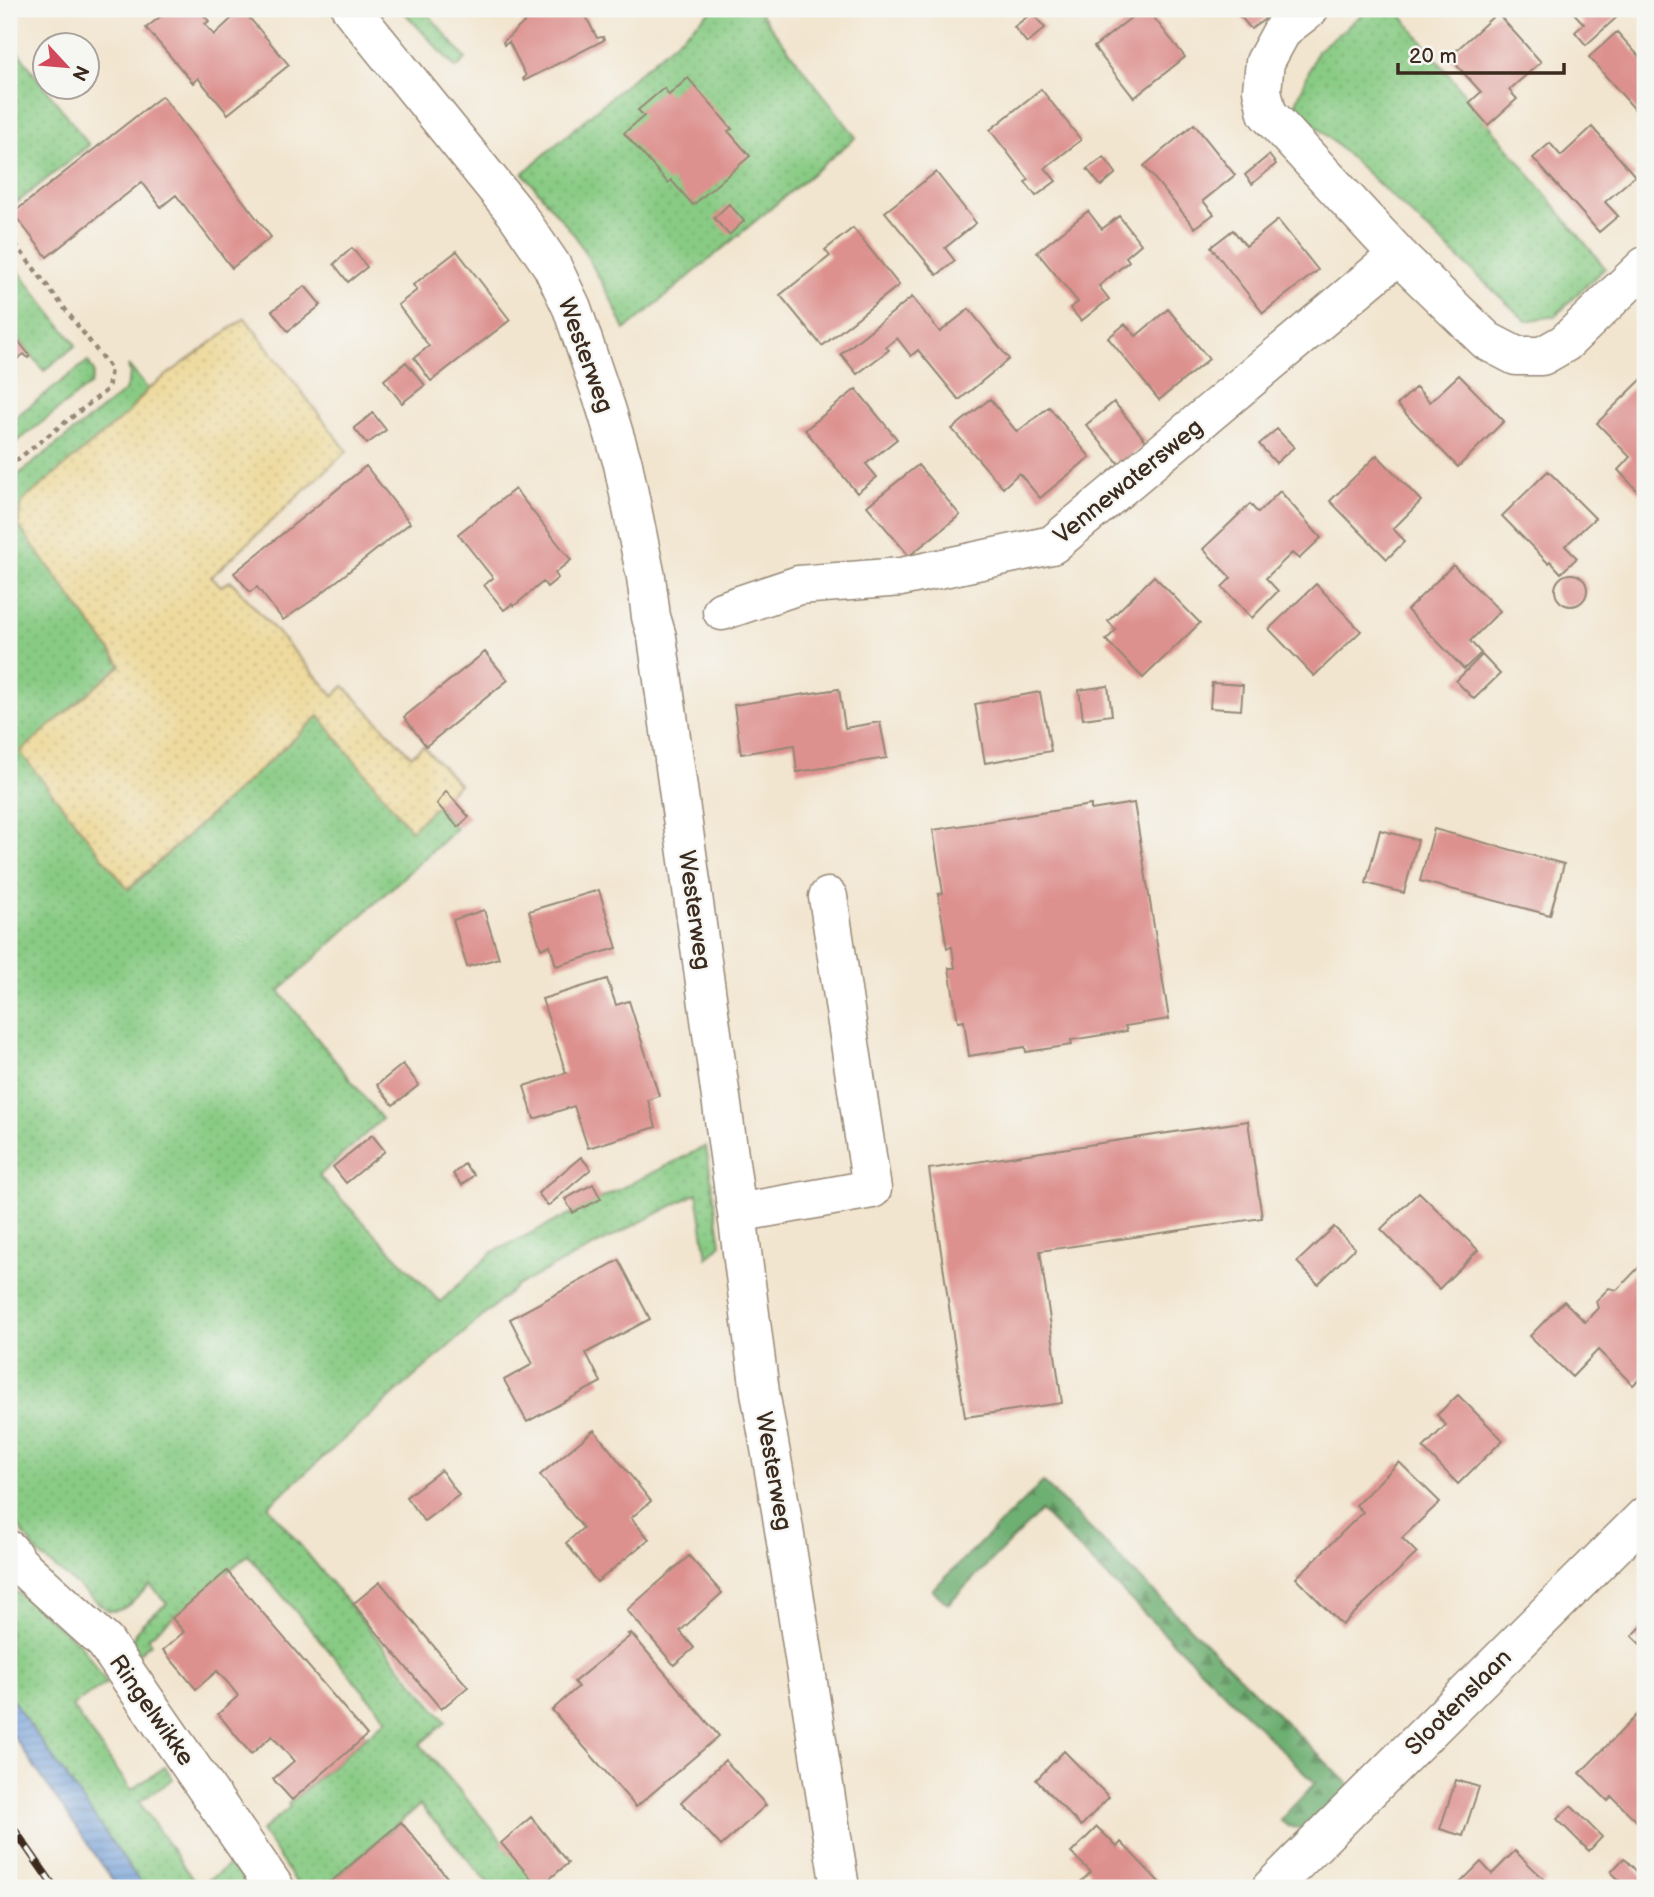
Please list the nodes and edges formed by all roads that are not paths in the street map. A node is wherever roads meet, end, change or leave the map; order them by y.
1 (351, 9) edge
2 (1309, 9) edge
3 (1398, 255) junction
4 (1645, 266) edge
5 (722, 611) dead end
6 (828, 897) dead end
7 (737, 1213) junction
8 (1645, 1516) edge
9 (9, 1550) edge
10 (275, 1888) edge
11 (840, 1888) edge
12 (1270, 1888) edge

1 - 7 street, Westerweg
2 - 3 street
3 - 4 street
3 - 5 street, Vennewatersweg
6 - 7 street
7 - 11 street, Westerweg
8 - 12 street, Slootenslaan
9 - 10 street, Ringelwikke

